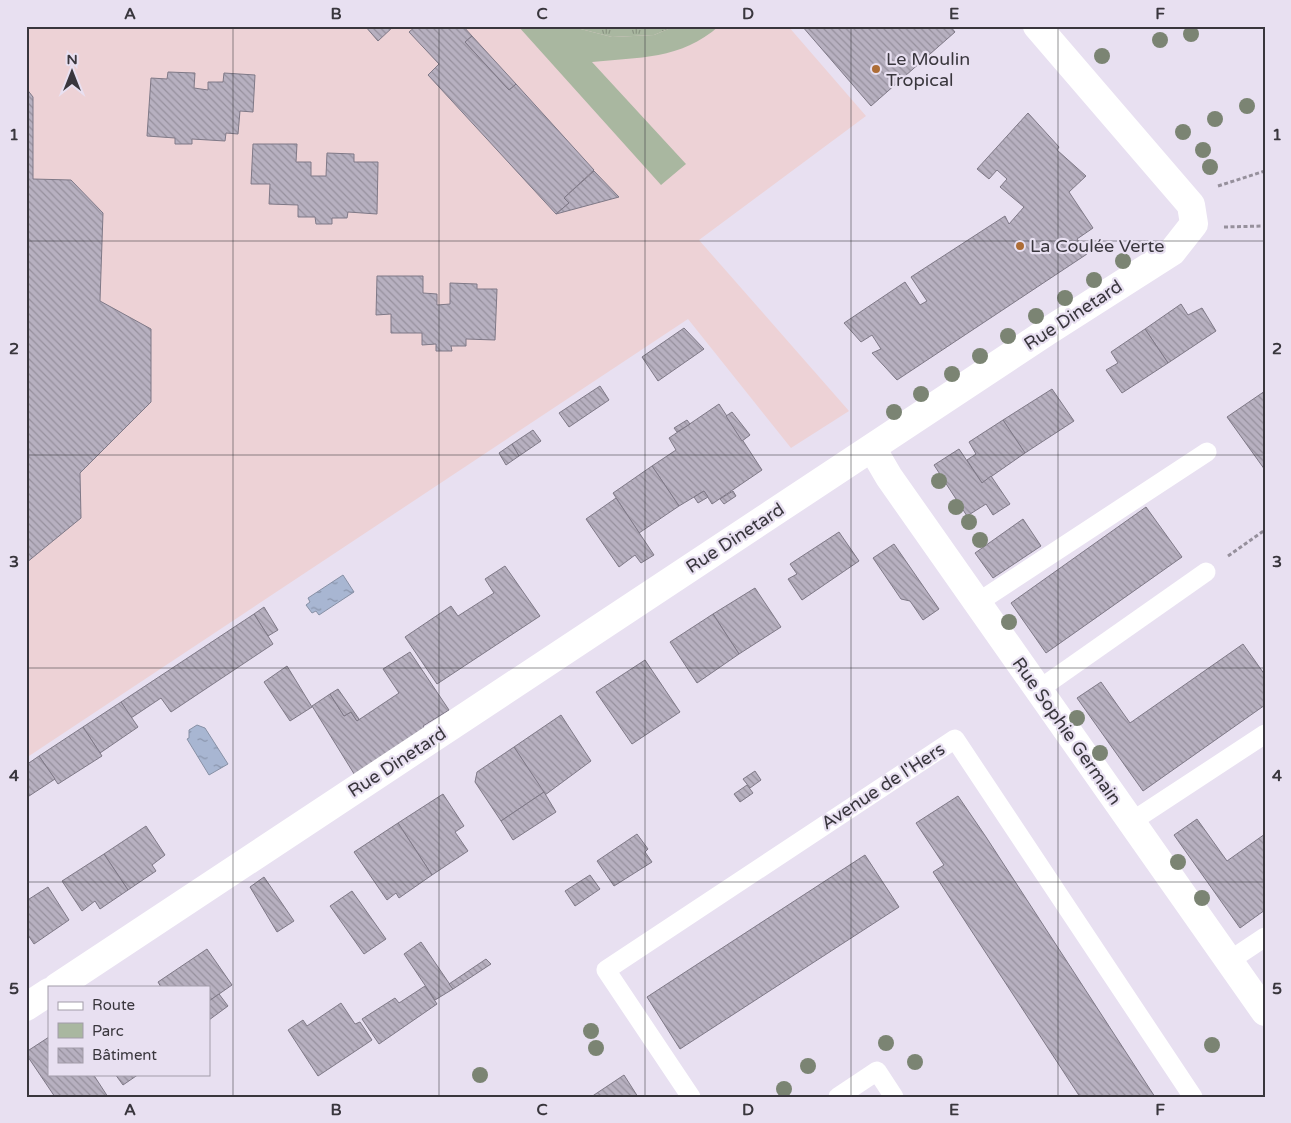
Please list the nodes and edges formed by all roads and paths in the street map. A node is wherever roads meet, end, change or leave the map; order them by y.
1 (1037, 26) edge
2 (1265, 171) edge
3 (1192, 215) junction
4 (1265, 226) edge
5 (872, 448) junction
6 (1207, 452) dead end
7 (1265, 530) edge
8 (1206, 572) joint
9 (977, 603) junction
10 (1038, 690) junction
11 (1265, 734) edge
12 (1131, 822) junction
13 (1265, 937) edge
14 (1229, 961) junction
15 (59, 986) edge
16 (48, 993) edge
17 (26, 1007) edge
18 (1265, 1012) edge
19 (691, 1097) edge
20 (838, 1097) edge
21 (894, 1097) edge
22 (1193, 1097) edge

1 - 3 street
2 - 3 path
3 - 4 path
3 - 5 street, Rue Dinetard
5 - 9 street, Rue Sophie Germain
5 - 15 street, Rue Dinetard
6 - 9 lane
7 - 8 path
8 - 10 lane
9 - 10 street, Rue Sophie Germain
10 - 12 street, Rue Sophie Germain
11 - 12 lane
12 - 14 street, Rue Sophie Germain
13 - 14 lane
14 - 18 street, Rue Sophie Germain
16 - 17 street
19 - 22 lane, Avenue de l'Hers
20 - 21 lane

